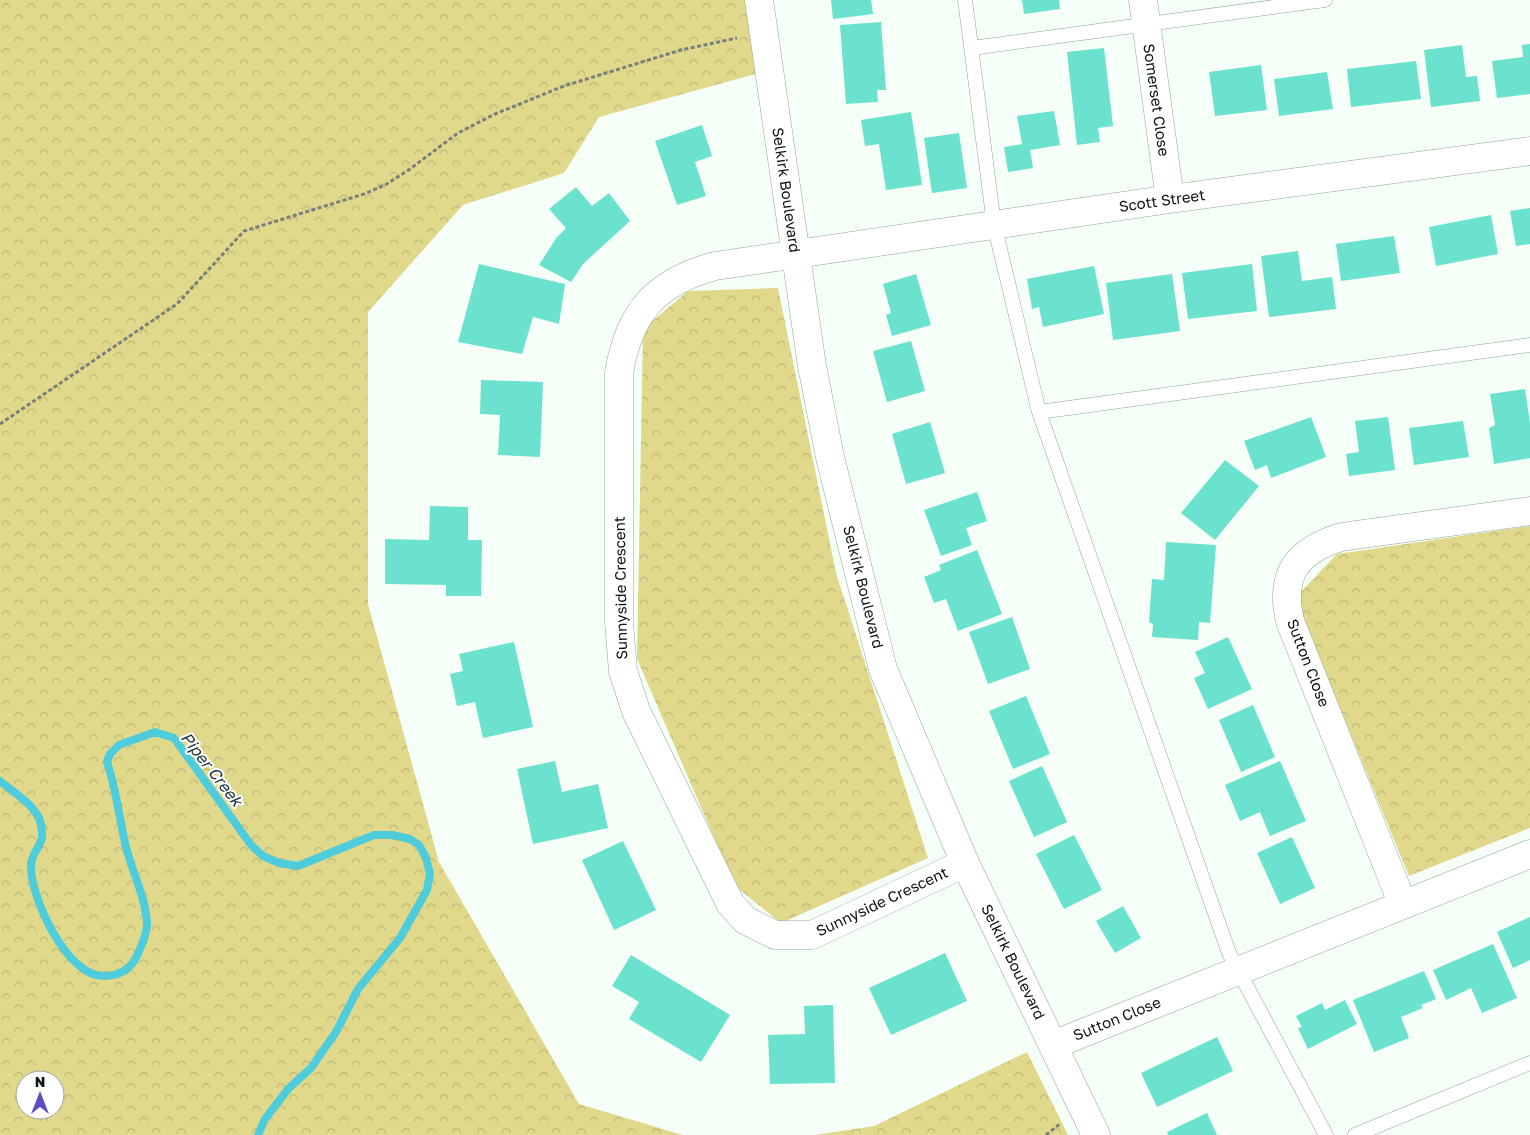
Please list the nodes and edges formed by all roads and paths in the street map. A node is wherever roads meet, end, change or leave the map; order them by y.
1 (759, 0) edge
2 (964, 0) edge
3 (1325, 0) edge
4 (1144, 12) edge
5 (764, 34) junction
6 (972, 48) junction
7 (1530, 151) edge
8 (1170, 199) junction
9 (994, 224) junction
10 (795, 253) junction
11 (1530, 345) edge
12 (1039, 412) junction
13 (0, 424) edge
14 (1530, 511) edge
15 (1530, 854) edge
16 (965, 863) junction
17 (1403, 905) junction
18 (1237, 970) junction
19 (1053, 1045) junction
20 (1530, 1063) edge
21 (1096, 1135) edge
22 (1326, 1135) edge
23 (1355, 1135) edge

1 - 5 street, Selkirk Boulevard
2 - 6 lane
3 - 4 lane
4 - 6 lane
4 - 8 street, Somerset Close
5 - 10 street, Selkirk Boulevard
5 - 13 path
6 - 9 lane
7 - 8 street, Scott Street
8 - 9 street, Scott Street
9 - 10 street, Scott Street
9 - 12 lane
10 - 16 street, Selkirk Boulevard
10 - 16 street, Sunnyside Crescent
11 - 12 lane
12 - 18 lane
14 - 17 street, Sutton Close
15 - 17 street, Sutton Close
16 - 19 street, Selkirk Boulevard
17 - 18 street, Sutton Close
18 - 19 street, Sutton Close
18 - 22 lane
19 - 21 street, Selkirk Boulevard
20 - 23 lane

